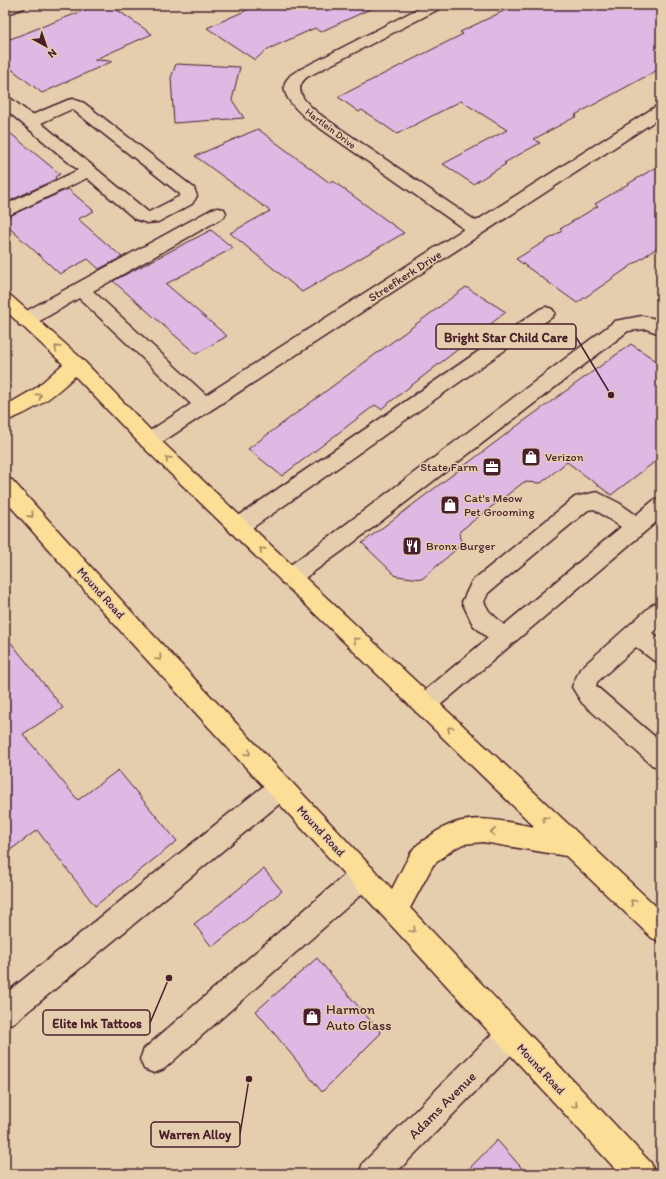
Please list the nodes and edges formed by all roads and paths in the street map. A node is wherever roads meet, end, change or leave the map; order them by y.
1 (18, 5) edge
2 (436, 5) edge
3 (5, 11) edge
4 (5, 101) edge
5 (661, 110) edge
6 (30, 122) junction
7 (89, 171) junction
8 (5, 212) edge
9 (218, 213) dead end
10 (477, 230) junction
11 (80, 289) junction
12 (5, 300) edge
13 (546, 313) dead end
14 (26, 320) junction
15 (661, 328) edge
16 (75, 364) junction
17 (205, 405) junction
18 (5, 414) edge
19 (150, 441) junction
20 (5, 486) edge
21 (661, 506) edge
22 (238, 527) junction
23 (636, 527) junction
24 (290, 577) junction
25 (661, 611) edge
26 (636, 633) junction
27 (503, 638) junction
28 (661, 653) edge
29 (424, 705) junction
30 (661, 757) edge
31 (280, 788) junction
32 (573, 846) junction
33 (363, 876) junction
34 (395, 910) junction
35 (658, 921) edge
36 (5, 1012) edge
37 (510, 1036) junction
38 (154, 1058) dead end
39 (374, 1174) edge
40 (640, 1174) edge

1 - 3 street
2 - 10 street, Hartlein Drive
4 - 6 street
5 - 10 street, Streefkerk Drive
6 - 7 street
6 - 7 street
7 - 8 street
9 - 11 street
10 - 17 street, Streefkerk Drive
11 - 14 street
11 - 17 street
12 - 14 main road
13 - 22 street
16 -> 14 main road
15 - 24 street
18 -> 16 main road
16 - 19 main road
17 - 19 street, Streefkerk Drive
22 -> 19 main road
20 -> 31 main road, Mound Road
21 - 23 street
24 -> 22 main road
23 - 27 street
23 - 27 street
29 -> 24 main road
25 - 26 street
26 - 28 street
26 - 30 street
27 - 29 street
32 -> 29 main road
31 - 33 main road, Mound Road
31 - 36 street
32 -> 34 main road
35 -> 32 main road
33 - 34 main road, Mound Road
33 - 38 street
34 -> 37 main road, Mound Road
37 - 39 street, Adams Avenue
37 -> 40 main road, Mound Road

